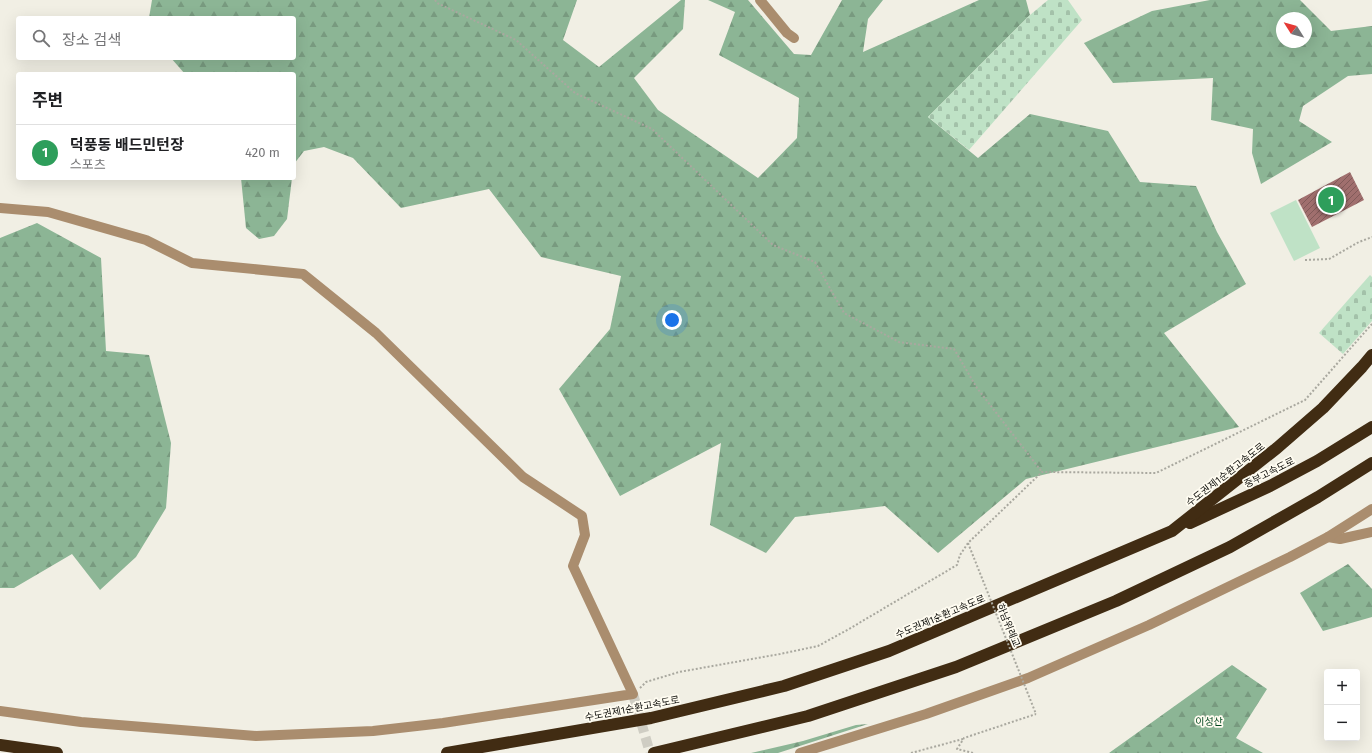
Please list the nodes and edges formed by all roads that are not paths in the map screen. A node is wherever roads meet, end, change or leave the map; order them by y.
1 (760, 0) edge
2 (794, 38) dead end
3 (0, 208) edge
4 (1372, 355) edge
5 (1372, 427) edge
6 (1372, 463) edge
7 (1372, 509) edge
8 (1172, 531) junction
9 (1372, 532) edge
10 (1328, 537) junction
11 (0, 711) edge
12 (0, 745) edge
13 (57, 753) edge
14 (447, 753) edge
15 (654, 753) edge
16 (800, 753) edge

1 - 2 street
3 - 11 street
4 - 8 highway, 수도권제1순환고속도로
5 - 8 highway, 중부고속도로
6 - 15 highway
7 - 10 street
8 - 14 highway, 수도권제1순환고속도로
9 - 10 street
10 - 16 street
12 - 13 highway

